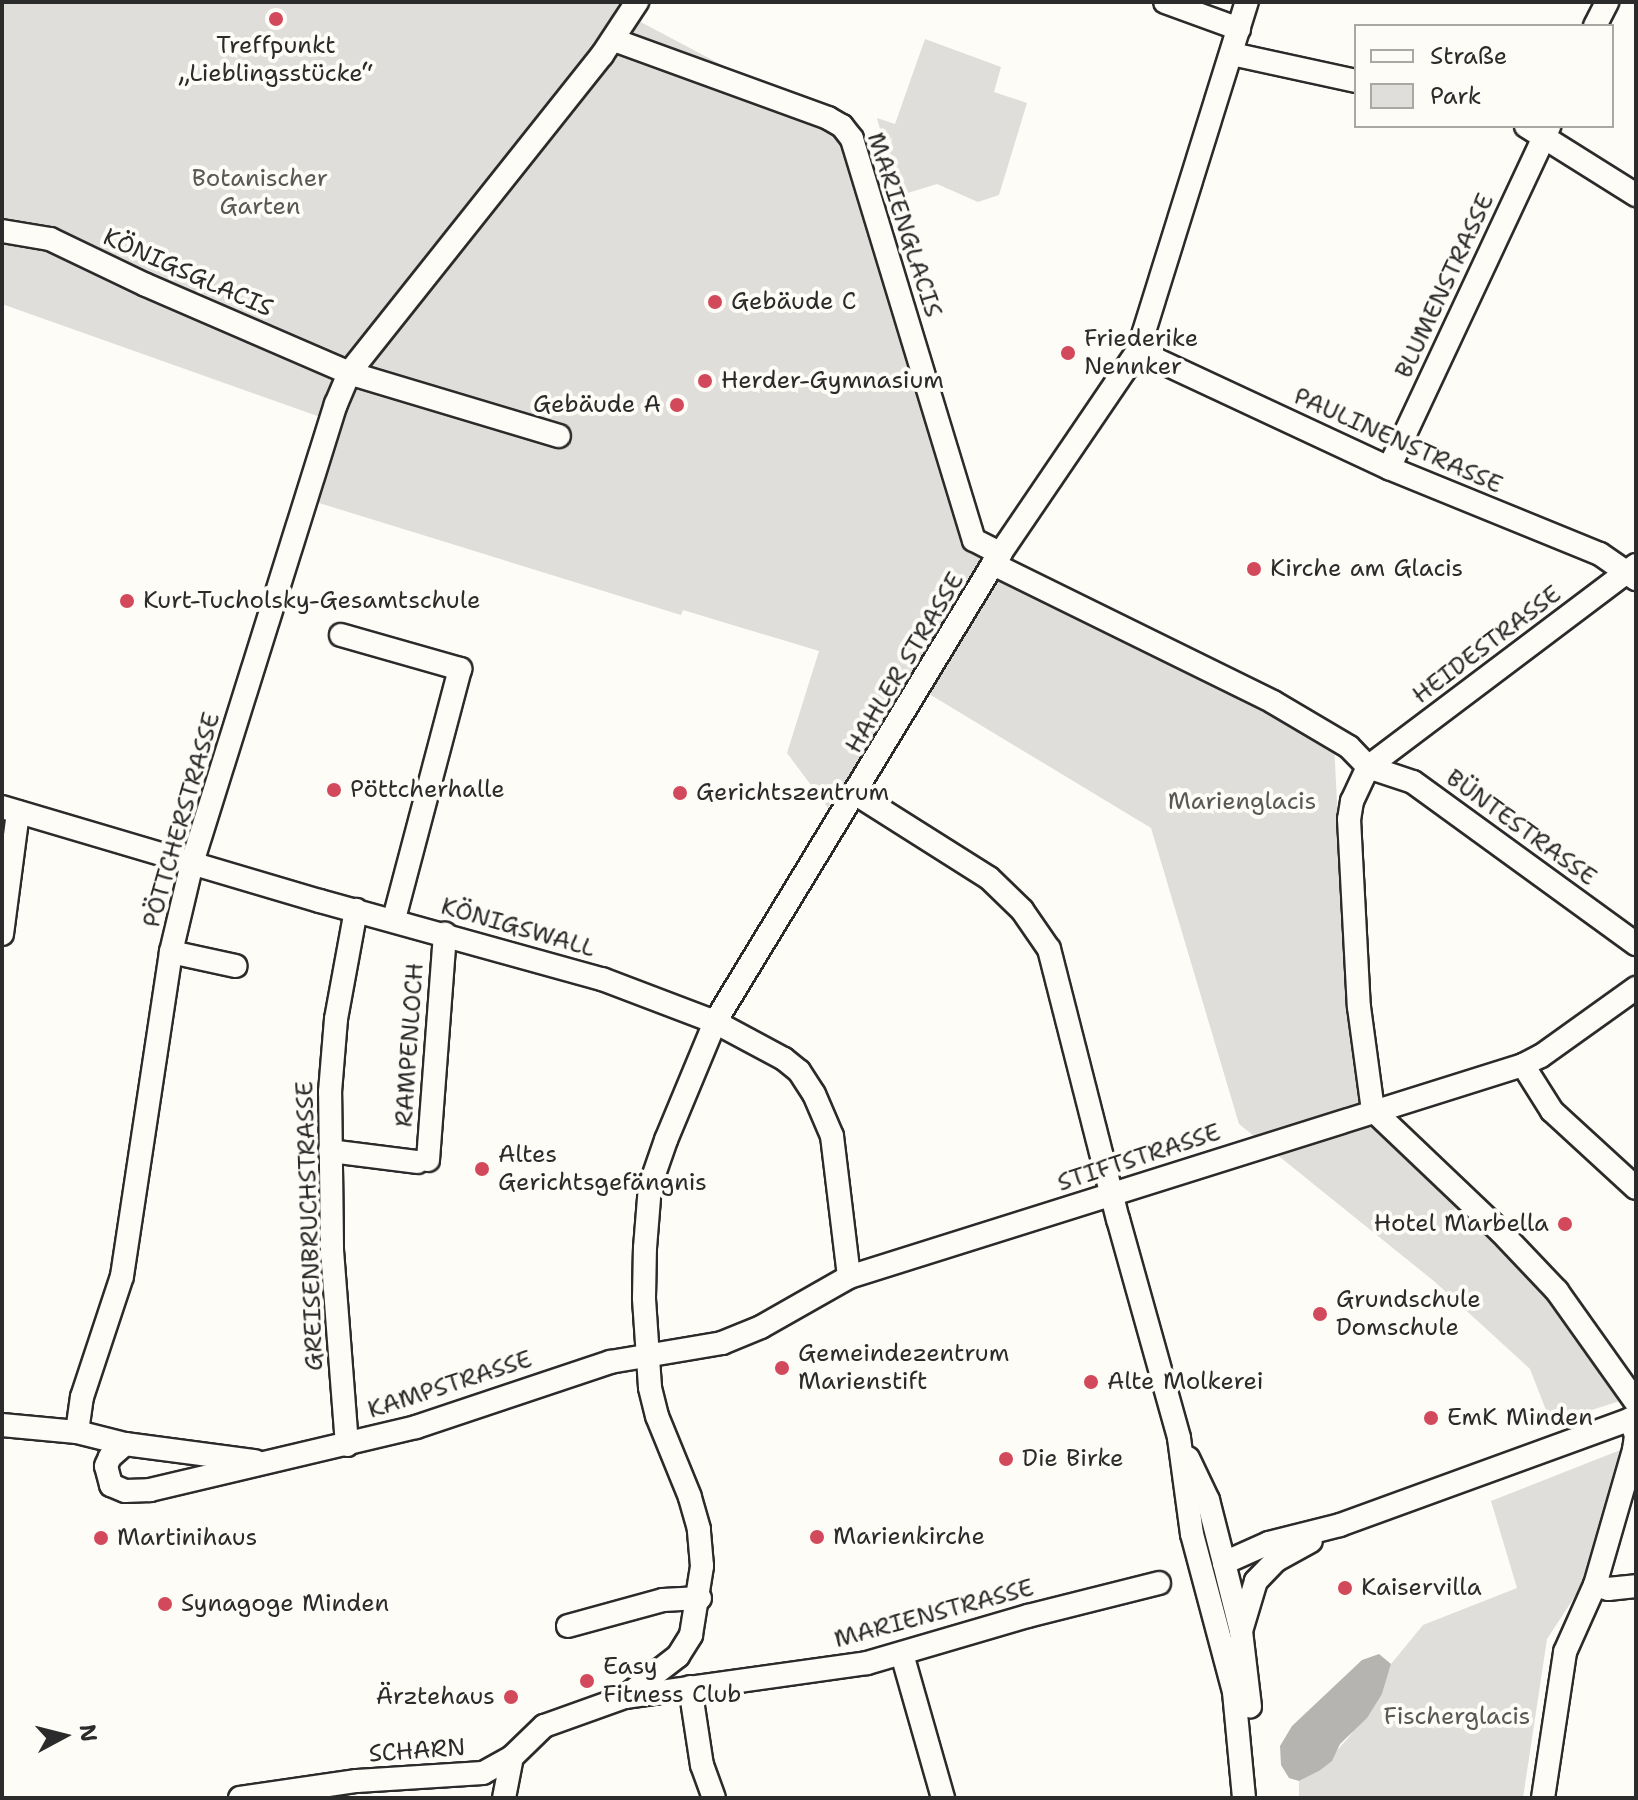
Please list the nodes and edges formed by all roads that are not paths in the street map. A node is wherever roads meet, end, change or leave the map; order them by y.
1 (637, 2) edge
2 (1165, 2) edge
3 (1247, 2) edge
4 (1607, 2) edge
5 (1596, 24) edge
6 (1239, 29) junction
7 (614, 40) junction
8 (1232, 54) junction
9 (1354, 81) edge
10 (1540, 129) edge
11 (1636, 195) edge
12 (2, 231) edge
13 (1138, 351) junction
14 (349, 373) junction
15 (559, 436) dead end
16 (1389, 468) junction
17 (997, 559) junction
18 (1633, 572) edge
19 (341, 635) dead end
20 (1368, 767) junction
21 (856, 794) junction
22 (10, 809) edge
23 (192, 863) junction
24 (356, 910) junction
25 (394, 919) junction
26 (2, 934) edge
27 (445, 934) junction
28 (1636, 944) edge
29 (171, 952) junction
30 (235, 966) dead end
31 (1636, 988) edge
32 (715, 1022) junction
33 (1523, 1065) junction
34 (1373, 1110) junction
35 (330, 1151) junction
36 (1636, 1188) edge
37 (1111, 1192) junction
38 (849, 1277) junction
39 (648, 1356) junction
40 (1634, 1413) edge
41 (2, 1425) edge
42 (77, 1432) junction
43 (1179, 1438) junction
44 (125, 1444) junction
45 (347, 1445) junction
46 (268, 1463) junction
47 (1340, 1525) junction
48 (1224, 1563) junction
49 (1159, 1583) dead end
50 (1595, 1585) junction
51 (1636, 1586) edge
52 (700, 1598) junction
53 (1209, 1598) junction
54 (568, 1626) dead end
55 (1241, 1631) junction
56 (902, 1654) junction
57 (690, 1687) junction
58 (625, 1697) junction
59 (512, 1757) junction
60 (307, 1793) edge
61 (240, 1798) edge
62 (504, 1798) edge
63 (714, 1798) edge
64 (943, 1798) edge
65 (1244, 1798) edge
66 (1258, 1798) edge
67 (1543, 1798) edge

1 - 7 street
2 - 6 street
3 - 6 street, HAHLER STRASSE
4 - 5 street
6 - 8 street, HAHLER STRASSE
7 - 14 street
7 - 17 street, MARIENGLACIS
8 - 9 street
8 - 13 street, HAHLER STRASSE
10 - 11 street
10 - 16 street, BLUMENSTRASSE
12 - 14 street, KÖNIGSGLACIS
13 - 16 street, PAULINENSTRASSE
13 - 17 street, HAHLER STRASSE
14 - 15 street, KÖNIGSGLACIS
14 - 23 street, PÖTTCHERSTRASSE
16 - 18 street, PAULINENSTRASSE
17 - 20 street, MARIENGLACIS
17 - 21 street, HAHLER STRASSE
18 - 20 street, HEIDESTRASSE
19 - 25 street
20 - 28 street, BÜNTESTRASSE
20 - 34 street
21 - 32 street, HAHLER STRASSE
21 - 37 street
22 - 23 street, KÖNIGSWALL
22 - 26 street
23 - 24 street, KÖNIGSWALL
23 - 29 street, PÖTTCHERSTRASSE
24 - 25 street, KÖNIGSWALL
24 - 35 street, GREISENBRUCHSTRASSE
25 - 27 street, KÖNIGSWALL
27 - 32 street, KÖNIGSWALL
27 - 35 street, RAMPENLOCH
29 - 30 street
29 - 42 street, PÖTTCHERSTRASSE
31 - 33 street, STIFTSTRASSE
32 - 38 street, KÖNIGSWALL
32 - 39 street, HAHLER STRASSE
33 - 34 street, STIFTSTRASSE
33 - 36 street
34 - 37 street, STIFTSTRASSE
34 - 40 street
35 - 45 street, GREISENBRUCHSTRASSE
37 - 38 street, STIFTSTRASSE
37 - 43 street
38 - 39 street, STIFTSTRASSE
39 - 45 street, KAMPSTRASSE
39 - 52 street, HAHLER STRASSE
40 - 47 street
40 - 50 street
41 - 42 street, KAMPSTRASSE
42 - 44 street, KAMPSTRASSE
43 - 48 street
43 - 53 street
44 - 46 street, KAMPSTRASSE
44 - 46 street, KAMPSTRASSE
45 - 46 street, KAMPSTRASSE
47 - 48 street
47 - 55 street
48 - 53 street
48 - 55 street
49 - 56 street, MARIENSTRASSE
50 - 51 street
50 - 67 street
52 - 54 street
52 - 58 street, HAHLER STRASSE
53 - 65 street
55 - 66 street
56 - 57 street, MARIENSTRASSE
56 - 64 street
57 - 58 street, MARIENSTRASSE
57 - 63 street
58 - 59 street, SCHARN
59 - 60 street, SCHARN
59 - 62 street
60 - 61 street, SCHARN

